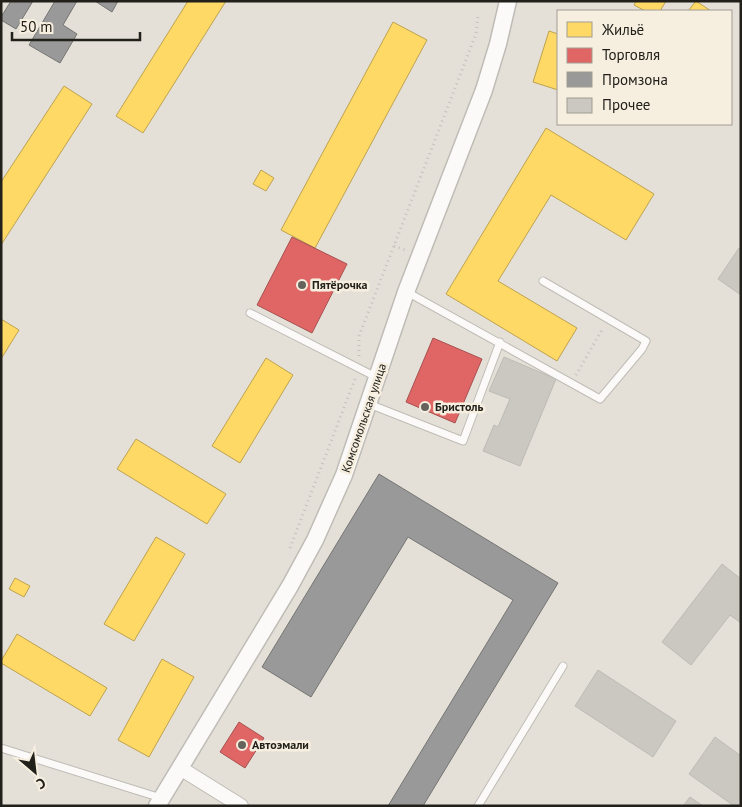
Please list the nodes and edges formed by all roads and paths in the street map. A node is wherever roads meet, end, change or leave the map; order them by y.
1 (508, 1) edge
2 (478, 16) dead end
3 (543, 281) dead end
4 (406, 292) junction
5 (250, 313) dead end
6 (608, 319) junction
7 (500, 342) junction
8 (359, 369) junction
9 (378, 378) junction
10 (572, 383) junction
11 (369, 404) junction
12 (288, 553) dead end
13 (563, 666) dead end
14 (1, 748) edge
15 (180, 768) junction
16 (159, 802) edge
17 (241, 806) edge
18 (478, 806) edge

1 - 4 street, Комсомольская улица
2 - 8 path
3 - 6 lane
4 - 7 lane
4 - 9 street, Комсомольская улица
5 - 8 lane
6 - 10 path
6 - 10 lane
7 - 10 lane
7 - 11 lane
8 - 9 lane
8 - 12 path
9 - 11 street, Комсомольская улица
11 - 15 street, Комсомольская улица
13 - 18 lane
14 - 16 lane
15 - 16 street, Комсомольская улица
15 - 17 street

